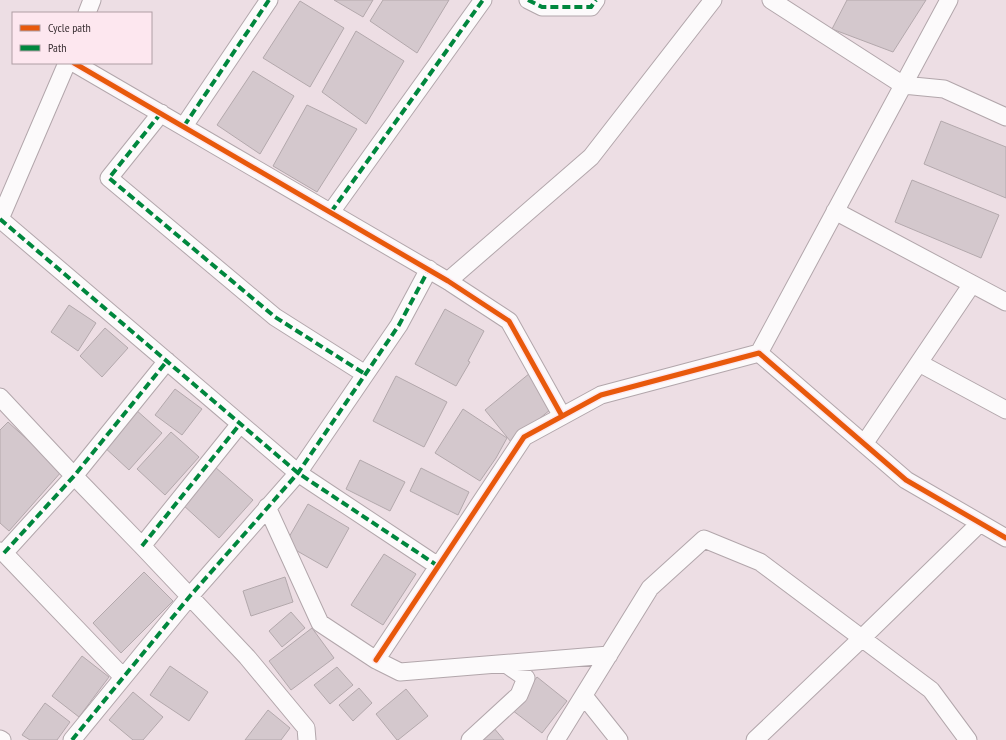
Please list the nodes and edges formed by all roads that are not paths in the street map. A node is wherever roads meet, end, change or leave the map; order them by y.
1 (92, 0) edge
2 (269, 0) edge
3 (483, 0) edge
4 (528, 0) edge
5 (596, 0) edge
6 (713, 0) edge
7 (770, 0) edge
8 (949, 0) edge
9 (87, 12) edge
10 (67, 64) edge
11 (76, 64) edge
12 (903, 85) junction
13 (161, 113) junction
14 (1006, 116) edge
15 (184, 126) junction
16 (835, 211) junction
17 (331, 212) junction
18 (0, 219) edge
19 (429, 269) junction
20 (448, 281) junction
21 (972, 284) junction
22 (1006, 302) edge
23 (759, 353) junction
24 (167, 361) junction
25 (918, 363) junction
26 (365, 374) junction
27 (0, 397) edge
28 (1006, 410) edge
29 (562, 416) junction
30 (240, 424) junction
31 (864, 444) junction
32 (298, 473) junction
33 (74, 476) junction
34 (267, 507) junction
35 (980, 523) junction
36 (1006, 538) edge
37 (142, 546) junction
38 (2, 552) edge
39 (438, 566) junction
40 (190, 596) junction
41 (862, 638) junction
42 (609, 655) junction
43 (376, 660) junction
44 (506, 664) junction
45 (123, 677) junction
46 (584, 696) junction
47 (72, 740) edge
48 (307, 740) edge
49 (470, 740) edge
50 (556, 740) edge
51 (619, 740) edge
52 (755, 740) edge
53 (968, 740) edge

1 - 9 street
2 - 15 street
3 - 17 street
4 - 5 street
6 - 20 street
7 - 12 street
8 - 12 street
10 - 18 street
11 - 13 street
12 - 14 street
12 - 16 street
13 - 15 street
13 - 26 street
15 - 17 street
16 - 21 street
16 - 23 street
17 - 19 street
18 - 24 street
19 - 20 street
19 - 26 street
20 - 29 street
21 - 22 street
21 - 25 street
23 - 29 street
23 - 31 street
24 - 30 street
24 - 33 street
25 - 28 street
25 - 31 street
26 - 32 street
27 - 33 street
29 - 39 street
30 - 32 street
30 - 37 street
31 - 35 street
32 - 34 street
32 - 39 street
33 - 37 street
33 - 38 street
34 - 40 street
34 - 43 street
35 - 36 street
35 - 41 street
37 - 40 street
38 - 45 street
39 - 43 street
40 - 45 street
40 - 48 street
41 - 42 street
41 - 52 street
41 - 53 street
42 - 44 street
42 - 46 street
43 - 44 street
44 - 49 street
45 - 47 street
46 - 50 street
46 - 51 street

